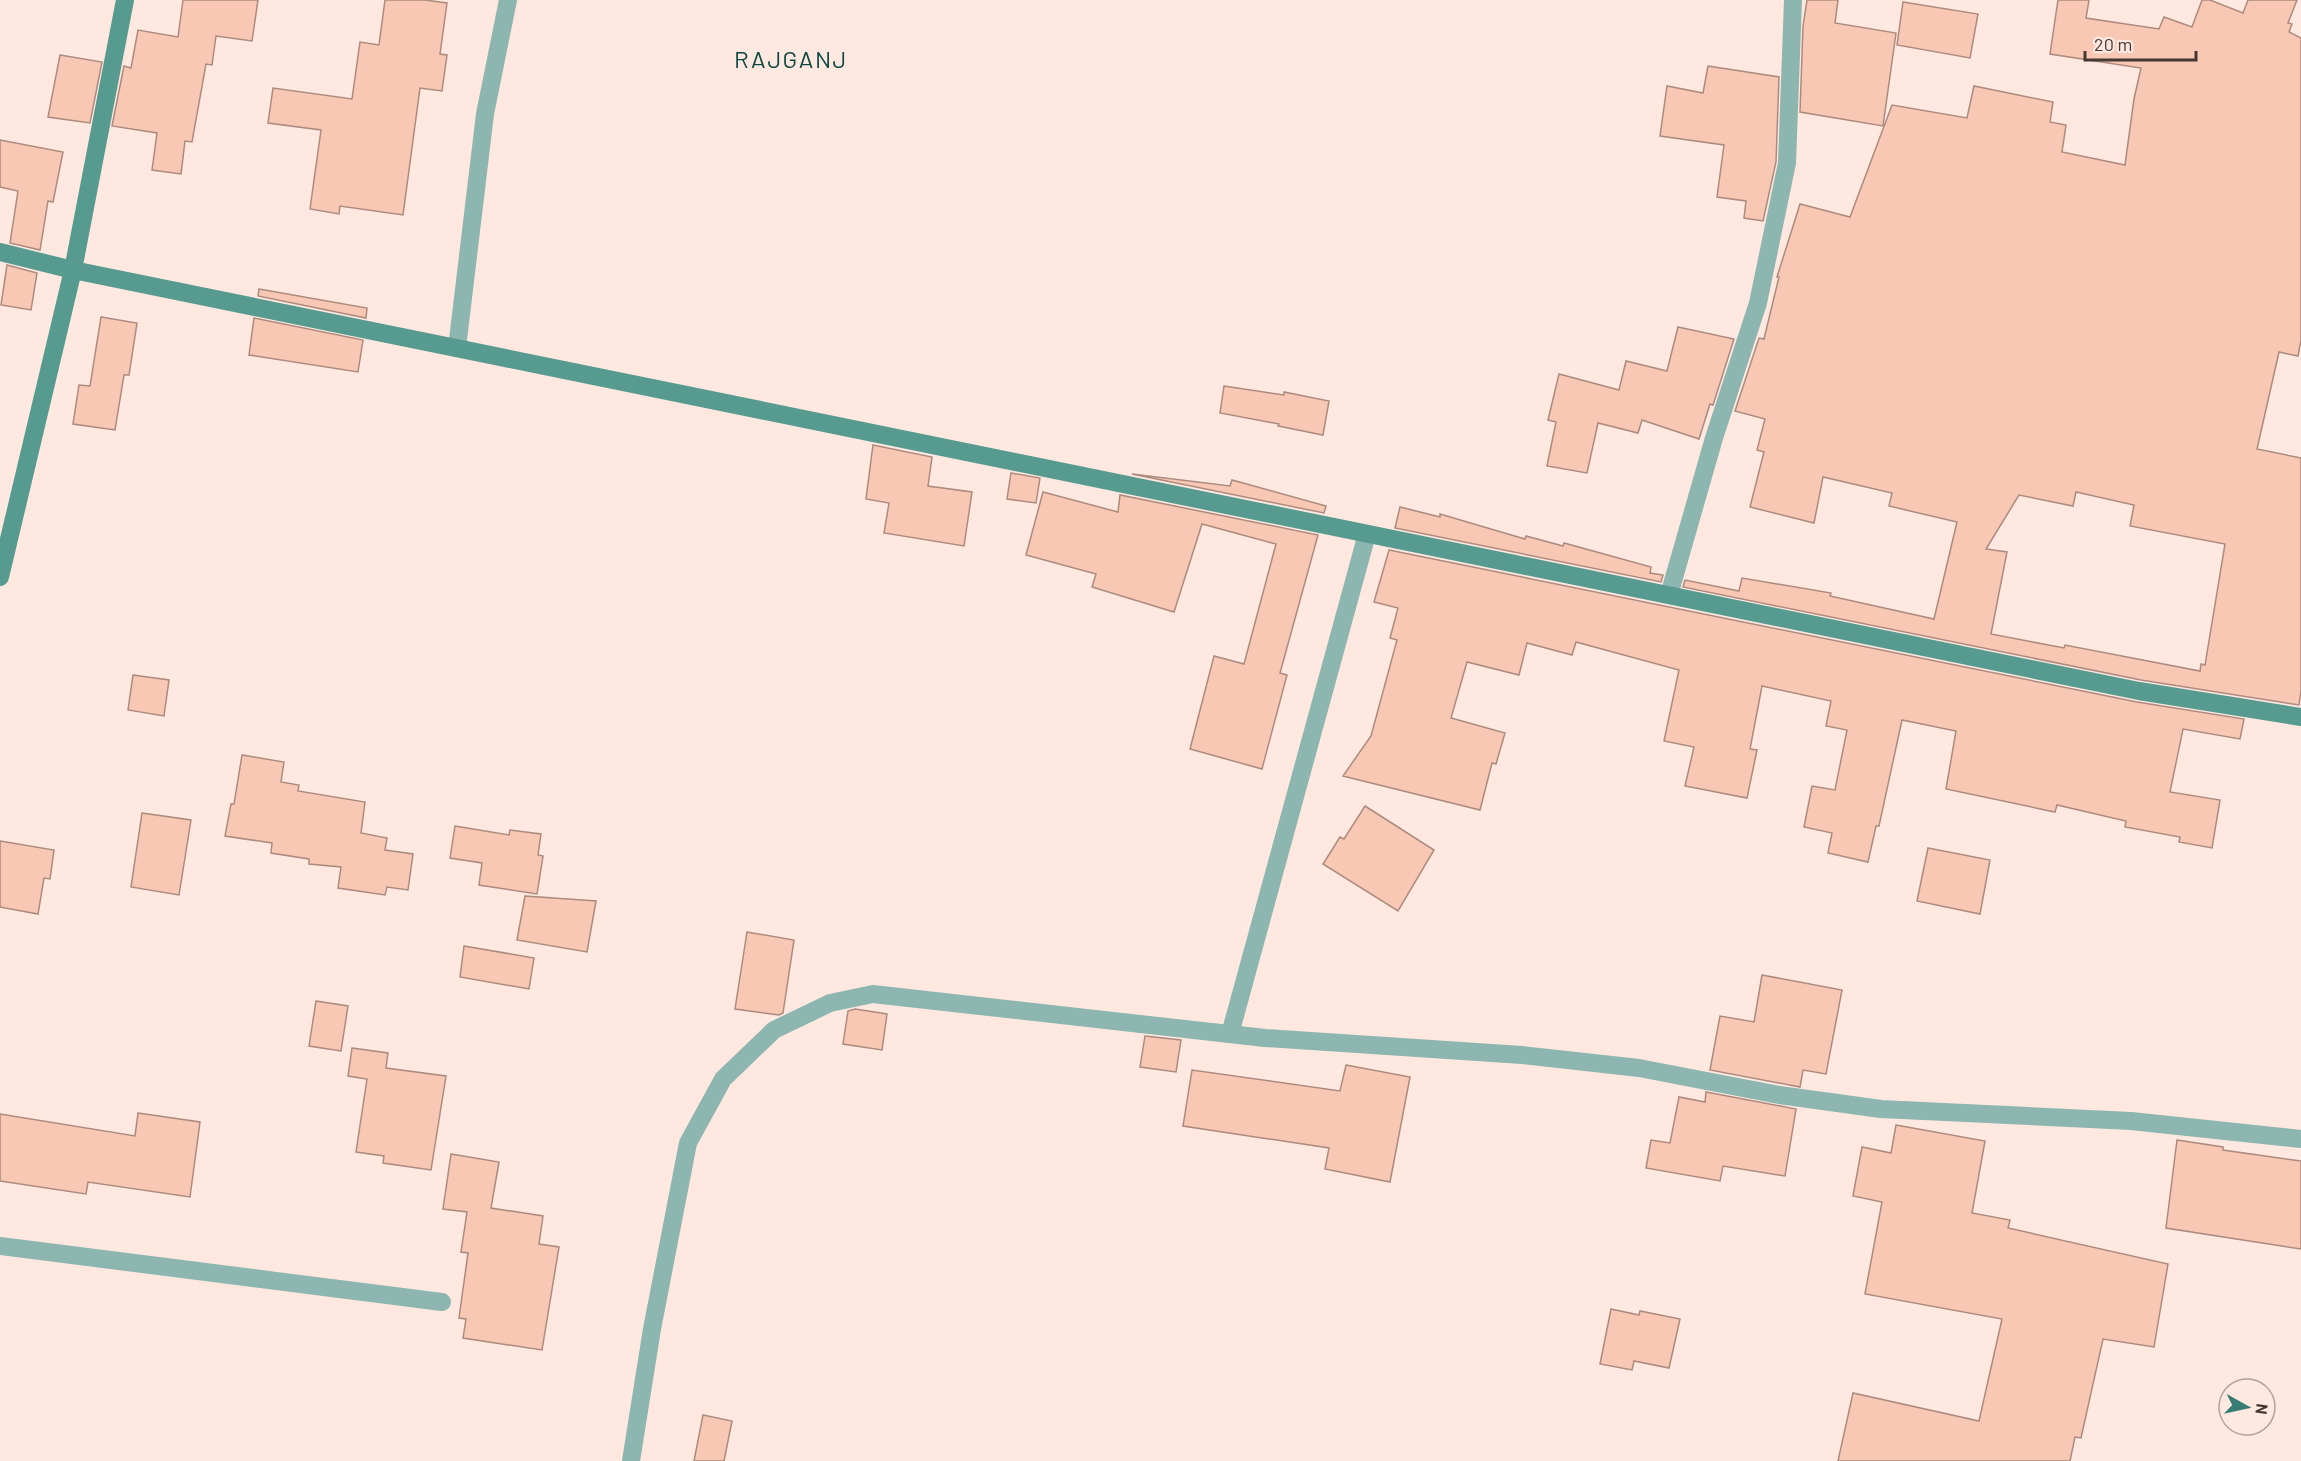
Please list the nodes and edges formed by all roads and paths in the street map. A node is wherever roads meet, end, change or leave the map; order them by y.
1 (125, 0) edge
2 (508, 0) edge
3 (1793, 0) edge
4 (0, 252) edge
5 (73, 270) junction
6 (457, 348) junction
7 (1367, 534) junction
8 (0, 577) edge
9 (1669, 595) junction
10 (2301, 717) edge
11 (1230, 1034) junction
12 (2301, 1139) edge
13 (0, 1246) edge
14 (442, 1302) dead end
15 (631, 1461) edge

1 - 5 street
2 - 6 street
3 - 9 street
4 - 5 street
5 - 6 street
5 - 8 street
6 - 7 street
7 - 9 street
7 - 11 street
9 - 10 street
11 - 12 street
11 - 15 street
13 - 14 street

